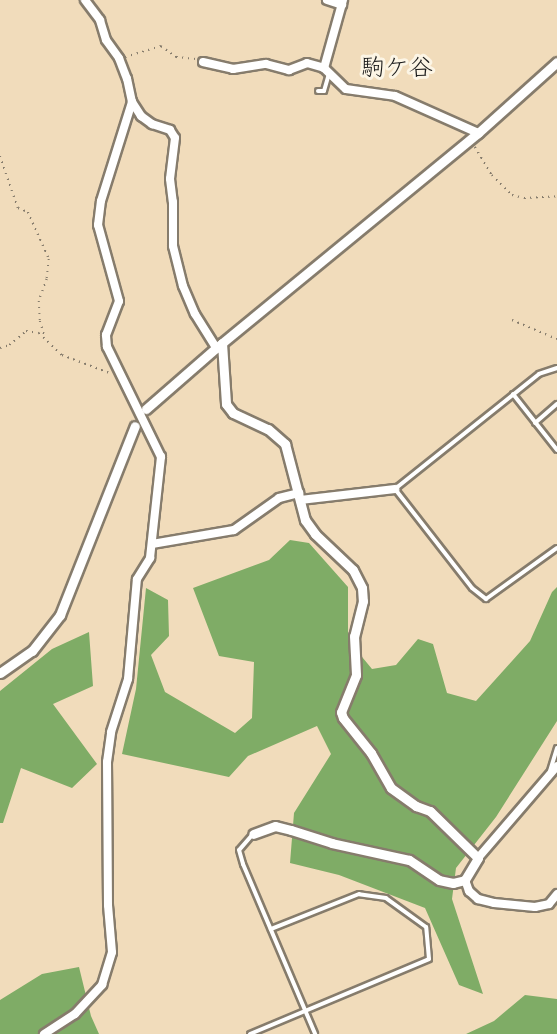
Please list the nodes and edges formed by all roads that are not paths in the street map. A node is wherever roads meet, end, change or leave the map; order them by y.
1 (85, 0) edge
2 (327, 0) edge
3 (343, 2) edge
4 (203, 62) road end
5 (557, 62) edge
6 (327, 70) junction
7 (318, 91) dead end
8 (132, 102) junction
9 (474, 136) junction
10 (219, 345) junction
11 (557, 368) edge
12 (513, 394) junction
13 (557, 404) edge
14 (146, 409) dead end
15 (535, 423) junction
16 (135, 426) dead end
17 (557, 450) edge
18 (395, 489) junction
19 (299, 496) junction
20 (152, 544) junction
21 (557, 548) edge
22 (0, 673) edge
23 (557, 748) edge
24 (557, 766) edge
25 (549, 775) junction
26 (253, 834) joint
27 (478, 858) junction
28 (465, 880) junction
29 (557, 894) edge
30 (271, 929) junction
31 (306, 1012) junction
32 (44, 1034) edge
33 (250, 1034) edge
34 (315, 1034) edge

1 - 8 street
2 - 3 street
3 - 6 street
4 - 6 street
5 - 9 street
6 - 7 lane
6 - 9 street
8 - 10 street
8 - 20 street
9 - 10 street
10 - 14 street
10 - 19 street
11 - 12 lane
12 - 15 lane
12 - 18 lane
13 - 15 lane
15 - 17 lane
16 - 22 street
18 - 19 street
18 - 21 lane
19 - 20 street
19 - 27 street
20 - 32 street
23 - 25 lane
24 - 25 street
25 - 27 street
26 - 28 street
26 - 30 lane
27 - 28 street
28 - 29 street
30 - 31 lane
30 - 31 lane
31 - 33 lane
31 - 34 lane

